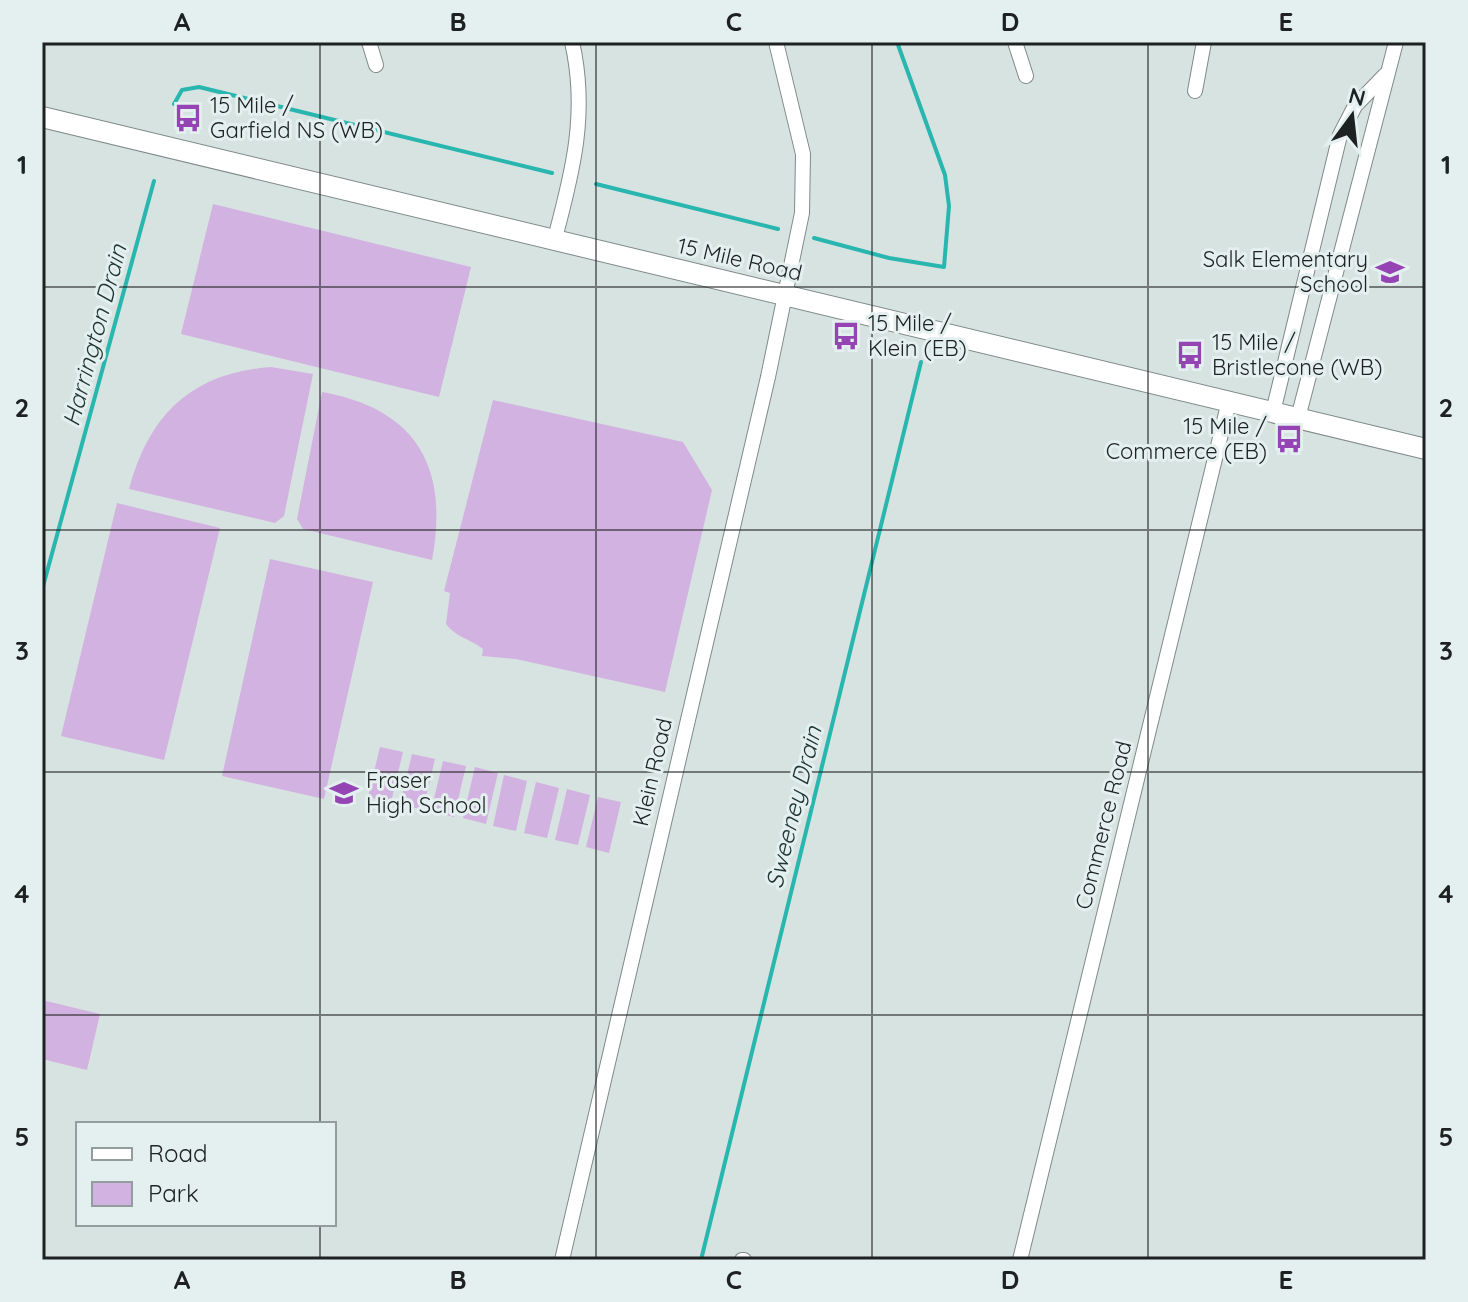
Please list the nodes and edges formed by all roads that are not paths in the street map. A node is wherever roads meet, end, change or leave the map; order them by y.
1 (369, 42) edge
2 (572, 42) edge
3 (776, 42) edge
4 (1015, 42) edge
5 (1204, 42) edge
6 (1396, 42) edge
7 (376, 65) dead end
8 (1388, 72) junction
9 (1026, 76) dead end
10 (1195, 91) dead end
11 (42, 117) edge
12 (555, 238) junction
13 (783, 294) junction
14 (1229, 401) junction
15 (1273, 412) junction
16 (1298, 418) junction
17 (1426, 449) edge
18 (562, 1260) edge
19 (1020, 1260) edge

1 - 7 street
2 - 12 street
3 - 13 street, Klein Road
4 - 9 street
5 - 10 street
6 - 8 street
8 - 15 street
8 - 16 street
11 - 12 main road, 15 Mile Road
12 - 13 main road, 15 Mile Road
13 - 14 main road, 15 Mile Road
13 - 18 street, Klein Road
14 - 15 main road, 15 Mile Road
14 - 19 street, Commerce Road
15 - 16 main road, 15 Mile Road
16 - 17 main road, 15 Mile Road

